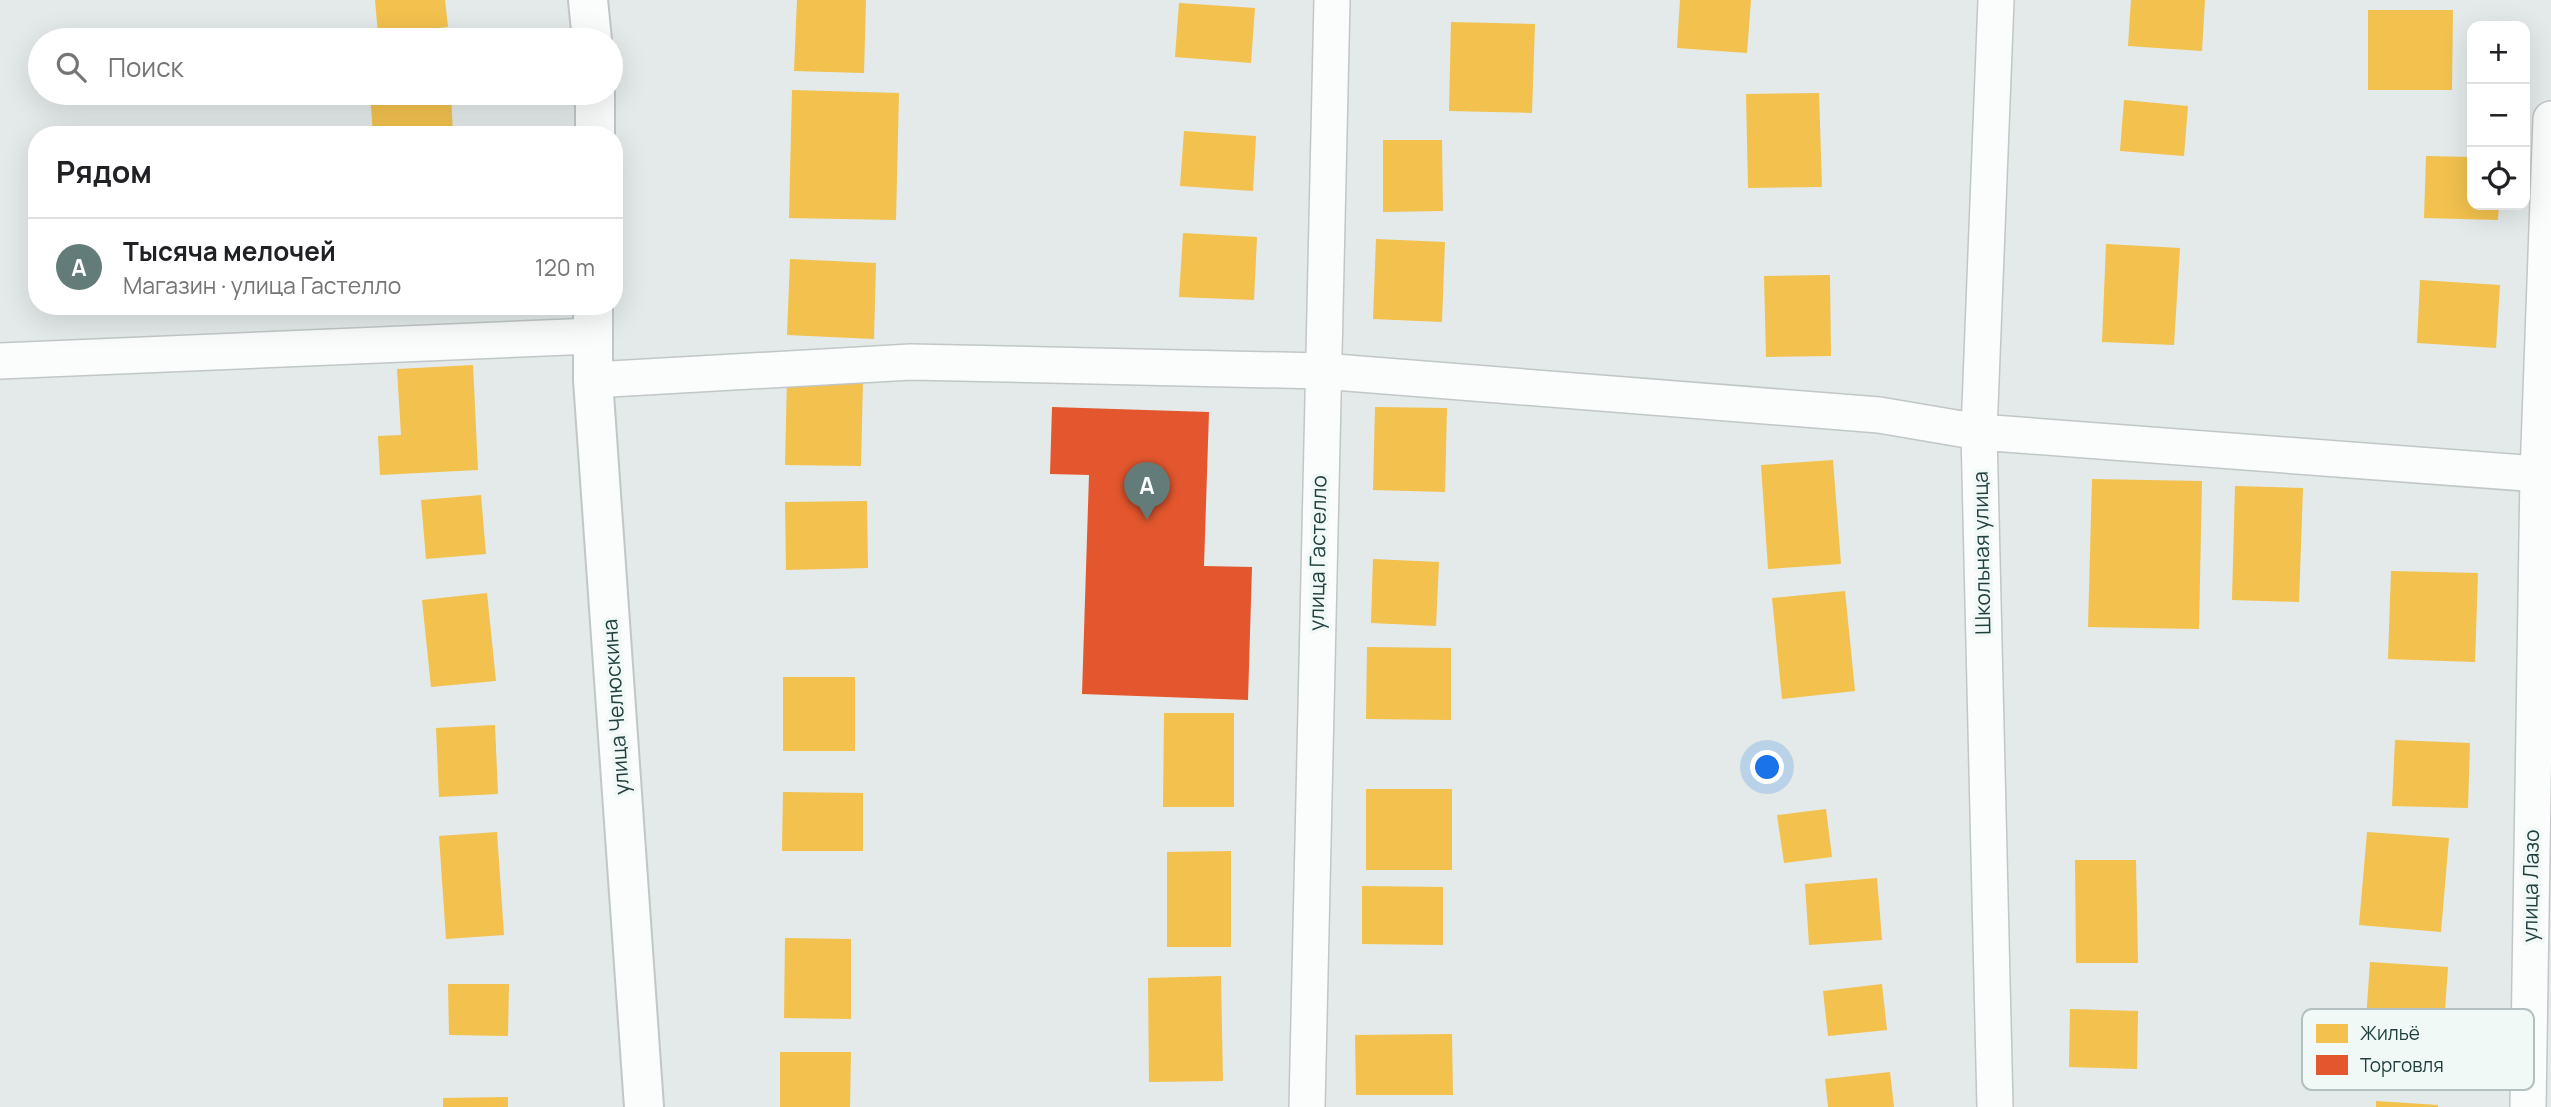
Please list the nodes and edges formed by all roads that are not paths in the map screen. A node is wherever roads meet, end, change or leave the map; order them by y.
1 (588, 0) edge
2 (1332, 0) edge
3 (1996, 0) edge
4 (591, 28) edge
5 (596, 105) edge
6 (2551, 119) edge
7 (595, 126) edge
8 (593, 321) edge
9 (0, 361) edge
10 (1322, 371) junction
11 (593, 380) junction
12 (1979, 432) junction
13 (2544, 475) edge
14 (2530, 1009) edge
15 (644, 1107) edge
16 (1307, 1107) edge
17 (1995, 1107) edge

1 - 4 street
2 - 10 street, улица Гастелло
3 - 12 street, Школьная улица
5 - 7 street
6 - 13 street, улица Лазо
8 - 9 street
8 - 11 street, улица Челюскина
10 - 11 street
10 - 12 street
10 - 16 street, улица Гастелло
11 - 15 street, улица Челюскина
12 - 13 street
12 - 17 street, Школьная улица
13 - 14 street, улица Лазо

